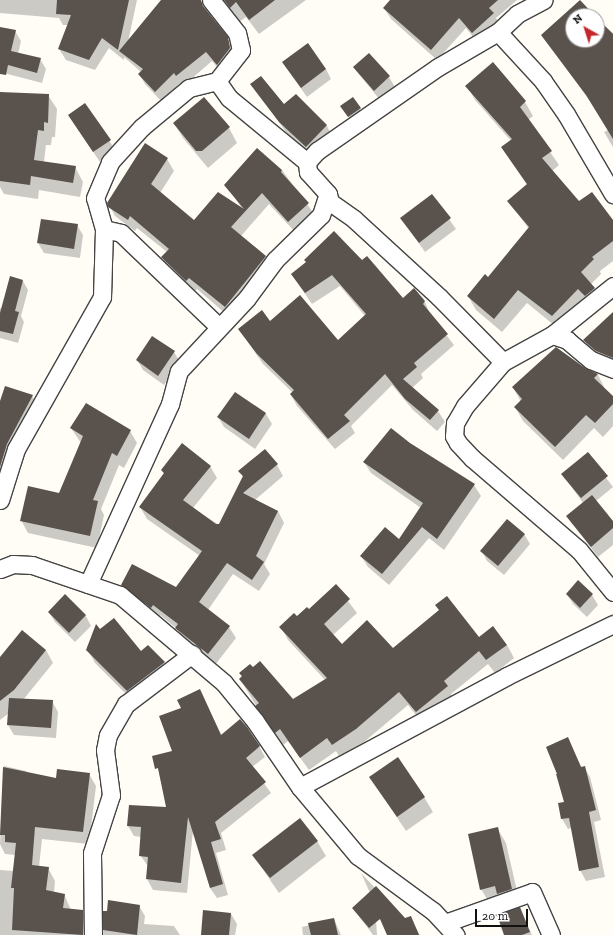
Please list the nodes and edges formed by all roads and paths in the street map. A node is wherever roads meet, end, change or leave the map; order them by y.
1 (212, 0) edge
2 (543, 0) edge
3 (498, 32) junction
4 (218, 81) junction
5 (307, 162) junction
6 (328, 194) junction
7 (613, 194) edge
8 (104, 229) junction
9 (613, 286) edge
10 (220, 327) junction
11 (552, 335) junction
12 (503, 362) junction
13 (613, 369) edge
14 (0, 500) edge
15 (2, 566) edge
16 (88, 584) junction
17 (613, 592) edge
18 (613, 624) edge
19 (192, 654) junction
20 (300, 787) junction
21 (450, 929) edge
22 (93, 935) edge
23 (551, 935) edge

1 - 4 street
2 - 3 street
3 - 5 street
3 - 7 street
4 - 5 street
4 - 8 street
5 - 6 street
6 - 10 street
6 - 12 street
8 - 10 street
8 - 14 street
9 - 11 street
10 - 16 street
11 - 12 street
11 - 13 street
12 - 17 street
15 - 16 street
16 - 19 street
18 - 20 street
19 - 20 street
19 - 22 street
20 - 21 street
21 - 23 street

